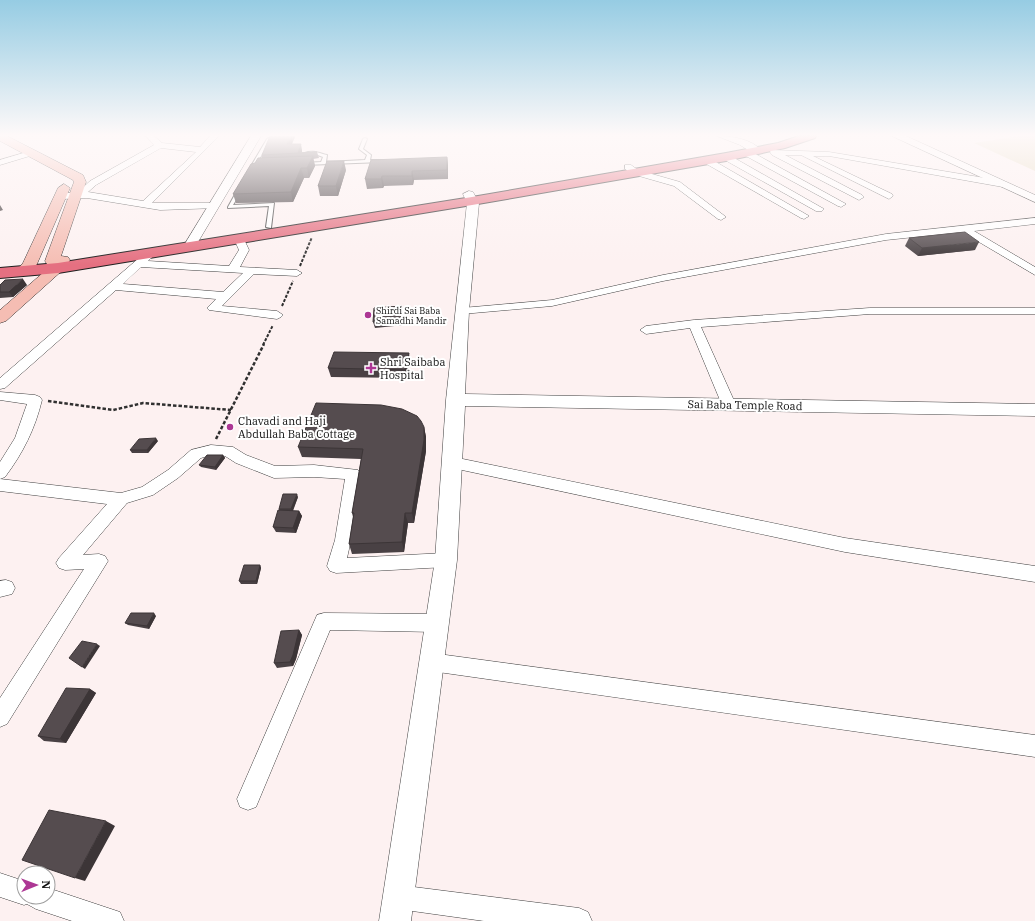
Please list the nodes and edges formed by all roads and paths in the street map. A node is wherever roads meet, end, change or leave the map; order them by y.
1 (63, 179) edge
2 (80, 179) edge
3 (99, 179) edge
4 (171, 179) edge
5 (233, 179) edge
6 (576, 179) edge
7 (662, 179) edge
8 (739, 179) edge
9 (765, 179) edge
10 (803, 179) edge
11 (821, 179) edge
12 (854, 179) edge
13 (974, 179) edge
14 (992, 179) edge
15 (244, 183) edge
16 (1003, 184) junction
17 (78, 194) junction
18 (61, 196) junction
19 (889, 196) dead end
20 (859, 197) dead end
21 (471, 198) junction
22 (1035, 199) edge
23 (841, 204) dead end
24 (144, 205) junction
25 (214, 206) junction
26 (819, 209) dead end
27 (1035, 214) edge
28 (804, 216) dead end
29 (721, 217) dead end
30 (67, 218) junction
31 (50, 220) junction
32 (1035, 221) edge
33 (313, 226) junction
34 (964, 226) junction
35 (269, 227) junction
36 (239, 238) junction
37 (192, 243) junction
38 (150, 253) junction
39 (58, 263) junction
40 (1035, 263) edge
41 (138, 264) junction
42 (0, 267) edge
43 (27, 268) junction
44 (233, 269) junction
45 (252, 270) junction
46 (1035, 272) edge
47 (0, 273) edge
48 (297, 273) junction
49 (113, 286) junction
50 (226, 296) junction
51 (462, 307) junction
52 (1035, 310) edge
53 (277, 315) junction
54 (0, 318) edge
55 (694, 324) junction
56 (646, 330) dead end
57 (0, 385) edge
58 (0, 396) edge
59 (35, 400) junction
60 (455, 400) junction
61 (729, 405) junction
62 (231, 410) junction
63 (1035, 410) edge
64 (211, 450) junction
65 (453, 463) junction
66 (0, 473) edge
67 (0, 485) edge
68 (121, 499) junction
69 (446, 560) junction
70 (1035, 574) edge
71 (437, 623) junction
72 (431, 662) junction
73 (0, 717) edge
74 (1035, 746) edge
75 (248, 799) dead end
76 (0, 885) edge
77 (16, 890) edge
78 (56, 903) edge
79 (397, 909) edge
80 (110, 921) edge
81 (579, 921) edge

1 - 18 main road
2 - 17 main road
3 - 17 street
4 - 24 street
5 - 25 street
6 - 21 highway
7 - 29 street
8 - 28 street
9 - 26 street
10 - 23 street
11 - 20 street
12 - 19 street
13 - 16 street
14 - 16 street
15 - 35 lane
16 - 22 street
17 - 18 street
17 - 24 street
17 - 30 main road
18 - 31 main road
21 - 33 highway
21 - 35 highway
21 - 51 street
24 - 25 street
25 - 37 street
27 - 34 street
30 - 31 main road
30 - 39 main road
31 - 43 main road
32 - 34 street
33 - 36 highway
33 - 48 path
34 - 40 street
34 - 46 street
34 - 51 street
35 - 37 highway
36 - 37 highway
36 - 44 street
37 - 38 highway
37 - 39 highway
38 - 39 highway
38 - 41 street
39 - 43 highway
39 - 54 main road
41 - 44 street
41 - 49 street
42 - 43 highway
43 - 47 highway
44 - 45 street
45 - 48 street
45 - 50 street
48 - 53 path
49 - 50 street
49 - 57 street
50 - 53 street
51 - 60 street
52 - 55 street
53 - 62 path
55 - 56 street
55 - 61 street
58 - 59 street
59 - 62 path
59 - 66 street
60 - 61 street, Sai Baba Temple Road
60 - 65 street
61 - 63 street, Sai Baba Temple Road
62 - 64 path
64 - 68 street
64 - 69 street
65 - 69 street
65 - 70 street
67 - 68 street
68 - 73 street
69 - 71 street
71 - 72 street
71 - 75 street
72 - 74 street
72 - 79 street
76 - 77 street
78 - 80 street
79 - 81 street

